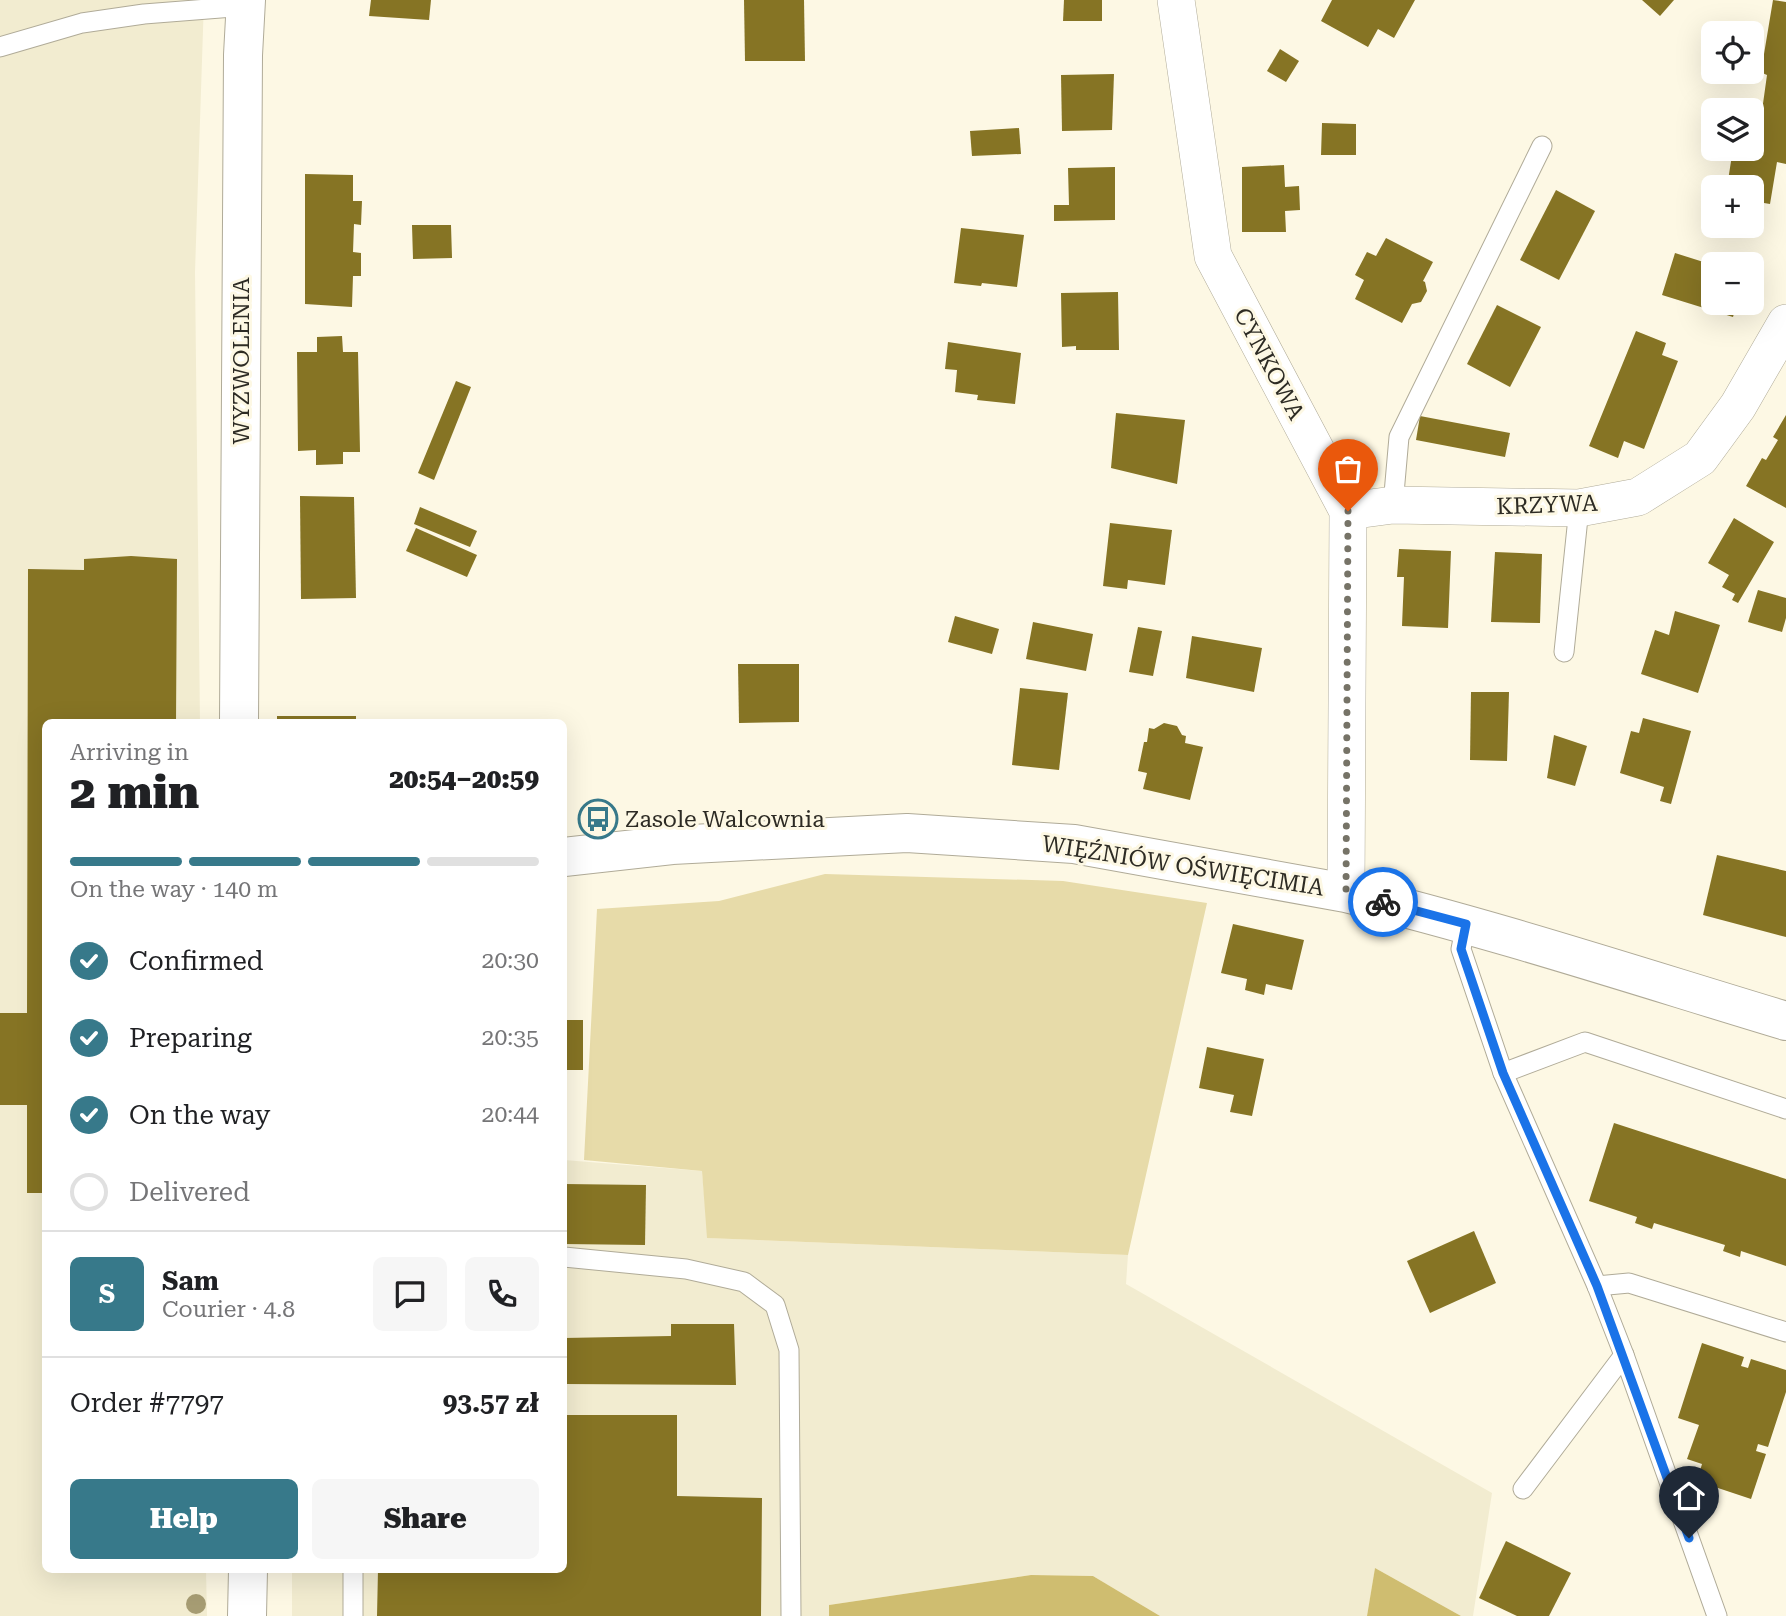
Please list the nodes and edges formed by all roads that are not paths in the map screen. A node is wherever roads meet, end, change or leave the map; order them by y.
1 (1176, 0) edge
2 (246, 3) edge
3 (0, 47) edge
4 (1542, 146) dead end
5 (1786, 323) edge
6 (1393, 505) junction
7 (1579, 508) junction
8 (1348, 511) junction
9 (1564, 652) dead end
10 (239, 719) edge
11 (567, 856) edge
12 (1346, 893) junction
13 (1466, 924) junction
14 (1786, 1021) edge
15 (1503, 1073) junction
16 (1786, 1109) edge
17 (567, 1258) edge
18 (1597, 1286) junction
19 (1786, 1332) edge
20 (1624, 1355) junction
21 (1523, 1489) dead end
22 (248, 1573) edge
23 (353, 1573) edge
24 (247, 1616) edge
25 (353, 1616) edge
26 (791, 1616) edge
27 (1717, 1616) edge

1 - 8 street, CYNKOWA
2 - 3 lane
2 - 10 street, WYZWOLENIA
4 - 6 lane
5 - 7 street, KRZYWA
6 - 7 street, KRZYWA
6 - 8 street, KRZYWA
7 - 9 lane
8 - 12 street, CYNKOWA
11 - 12 street, WIĘŹNIÓW OŚWIĘCIMIA
12 - 13 street, WIĘŹNIÓW OŚWIĘCIMIA
13 - 14 street, WIĘŹNIÓW OŚWIĘCIMIA
13 - 15 lane
15 - 16 lane
15 - 18 lane
17 - 26 lane
18 - 19 lane
18 - 20 lane
20 - 21 lane
20 - 27 lane
22 - 24 street
23 - 25 lane

